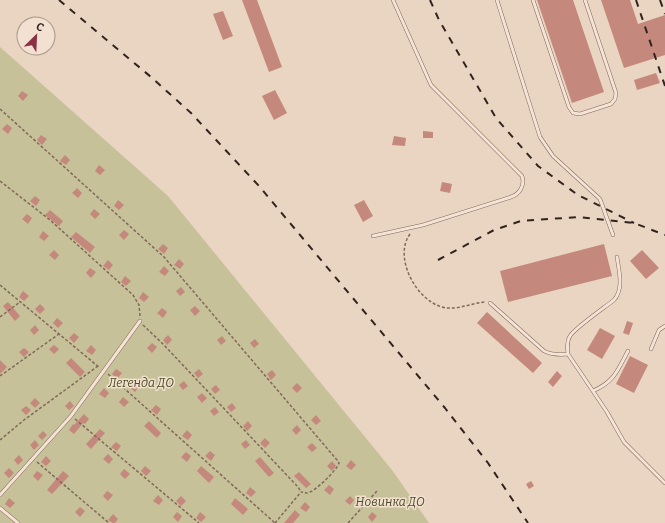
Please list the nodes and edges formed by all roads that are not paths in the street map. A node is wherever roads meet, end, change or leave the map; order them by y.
1 (393, 0) edge
2 (497, 0) edge
3 (534, 0) edge
4 (584, 0) edge
5 (613, 235) dead end
6 (373, 236) dead end
7 (617, 257) dead end
8 (490, 303) road end
9 (140, 321) road end
10 (665, 326) edge
11 (651, 349) dead end
12 (628, 351) dead end
13 (568, 354) junction
14 (593, 391) junction
15 (665, 483) edge
16 (0, 495) edge
17 (0, 508) edge
18 (18, 523) edge

1 - 6 lane
2 - 5 lane
3 - 4 lane
7 - 13 lane
8 - 13 lane
9 - 16 lane
10 - 11 lane
12 - 14 lane
13 - 14 lane
14 - 15 lane
17 - 18 lane

